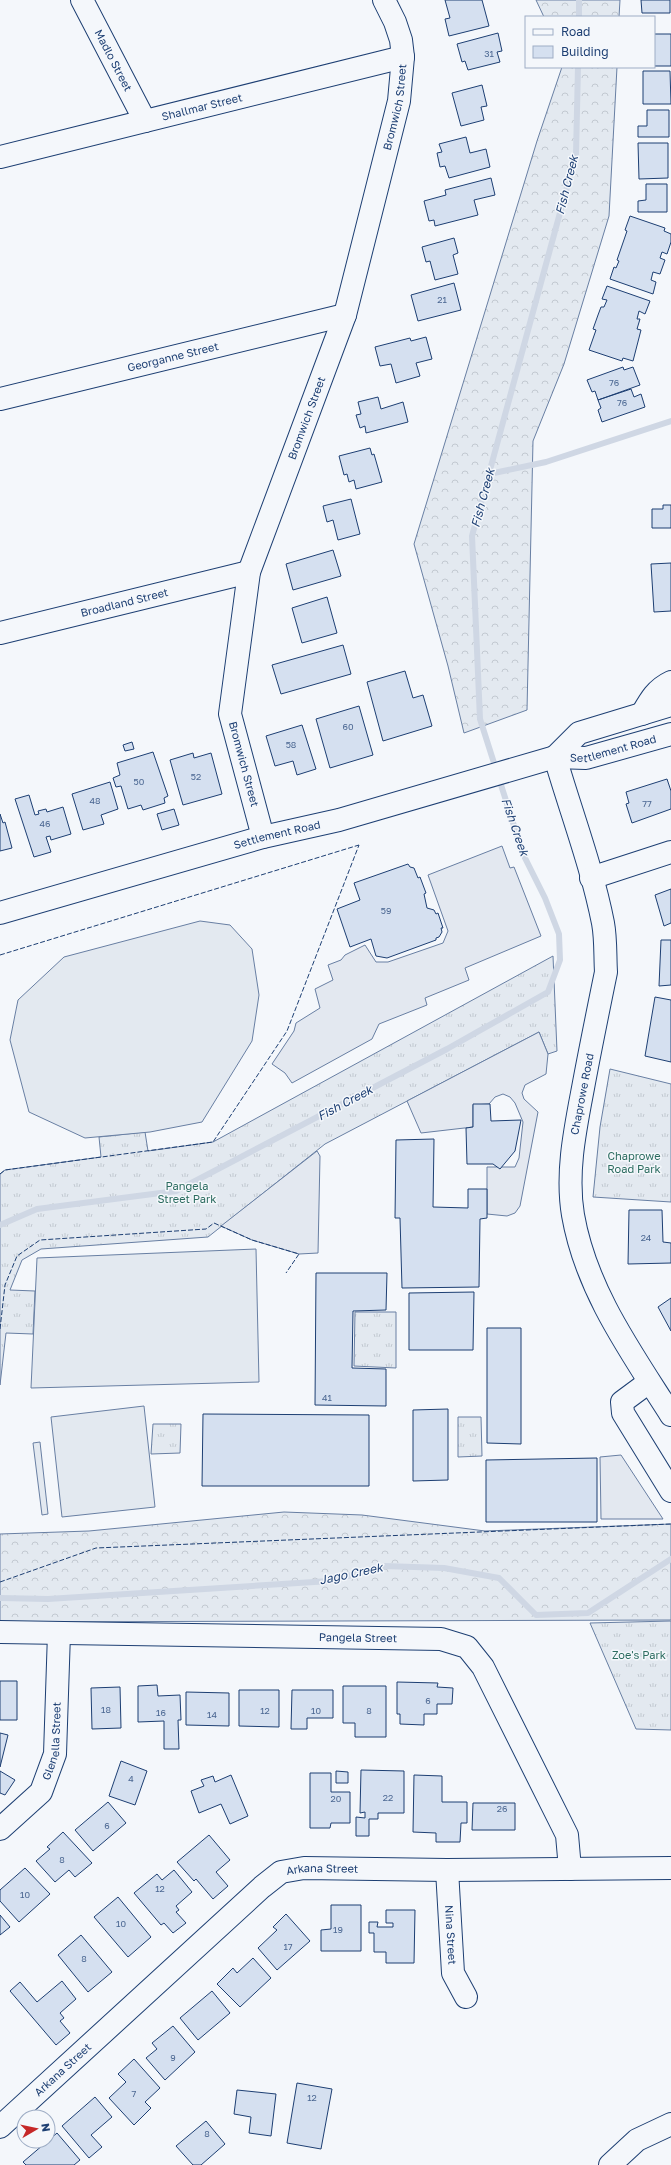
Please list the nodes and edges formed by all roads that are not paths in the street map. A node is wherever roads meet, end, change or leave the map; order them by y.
1 (82, 0) edge
2 (384, 0) edge
3 (403, 57) junction
4 (145, 121) junction
5 (0, 157) edge
6 (345, 315) junction
7 (0, 399) edge
8 (249, 572) junction
9 (0, 633) edge
10 (671, 682) edge
11 (671, 705) edge
12 (642, 714) junction
13 (671, 720) edge
14 (671, 734) edge
15 (555, 757) junction
16 (263, 837) junction
17 (671, 852) edge
18 (591, 878) junction
19 (0, 913) edge
20 (649, 1382) junction
21 (671, 1415) edge
22 (671, 1491) edge
23 (0, 1632) edge
24 (59, 1634) junction
25 (0, 1830) edge
26 (671, 1868) edge
27 (570, 1869) junction
28 (447, 1870) junction
29 (466, 1997) dead end
30 (671, 2124) edge
31 (0, 2127) edge
32 (610, 2165) edge

1 - 4 street, Madlo Street
2 - 3 street, Bromwich Street
3 - 4 street, Shallmar Street
3 - 6 street, Bromwich Street
4 - 5 street, Shallmar Street
6 - 7 street, Georganne Street
6 - 8 street, Bromwich Street
8 - 9 street, Broadland Street
8 - 16 street, Bromwich Street
10 - 12 street
11 - 12 street, Settlement Road
12 - 13 street
12 - 15 street, Settlement Road
14 - 15 street, Settlement Road
15 - 16 street, Settlement Road
15 - 18 street, Chaprowe Road
16 - 19 street, Settlement Road
17 - 18 street
18 - 20 street, Chaprowe Road
20 - 21 street, Chaprowe Road
20 - 22 street
23 - 24 street, Pangela Street
24 - 25 street, Glenella Street
24 - 27 street, Pangela Street
26 - 27 street, Arkana Street
27 - 28 street, Arkana Street
28 - 29 street, Nina Street
28 - 31 street, Arkana Street
30 - 32 street

